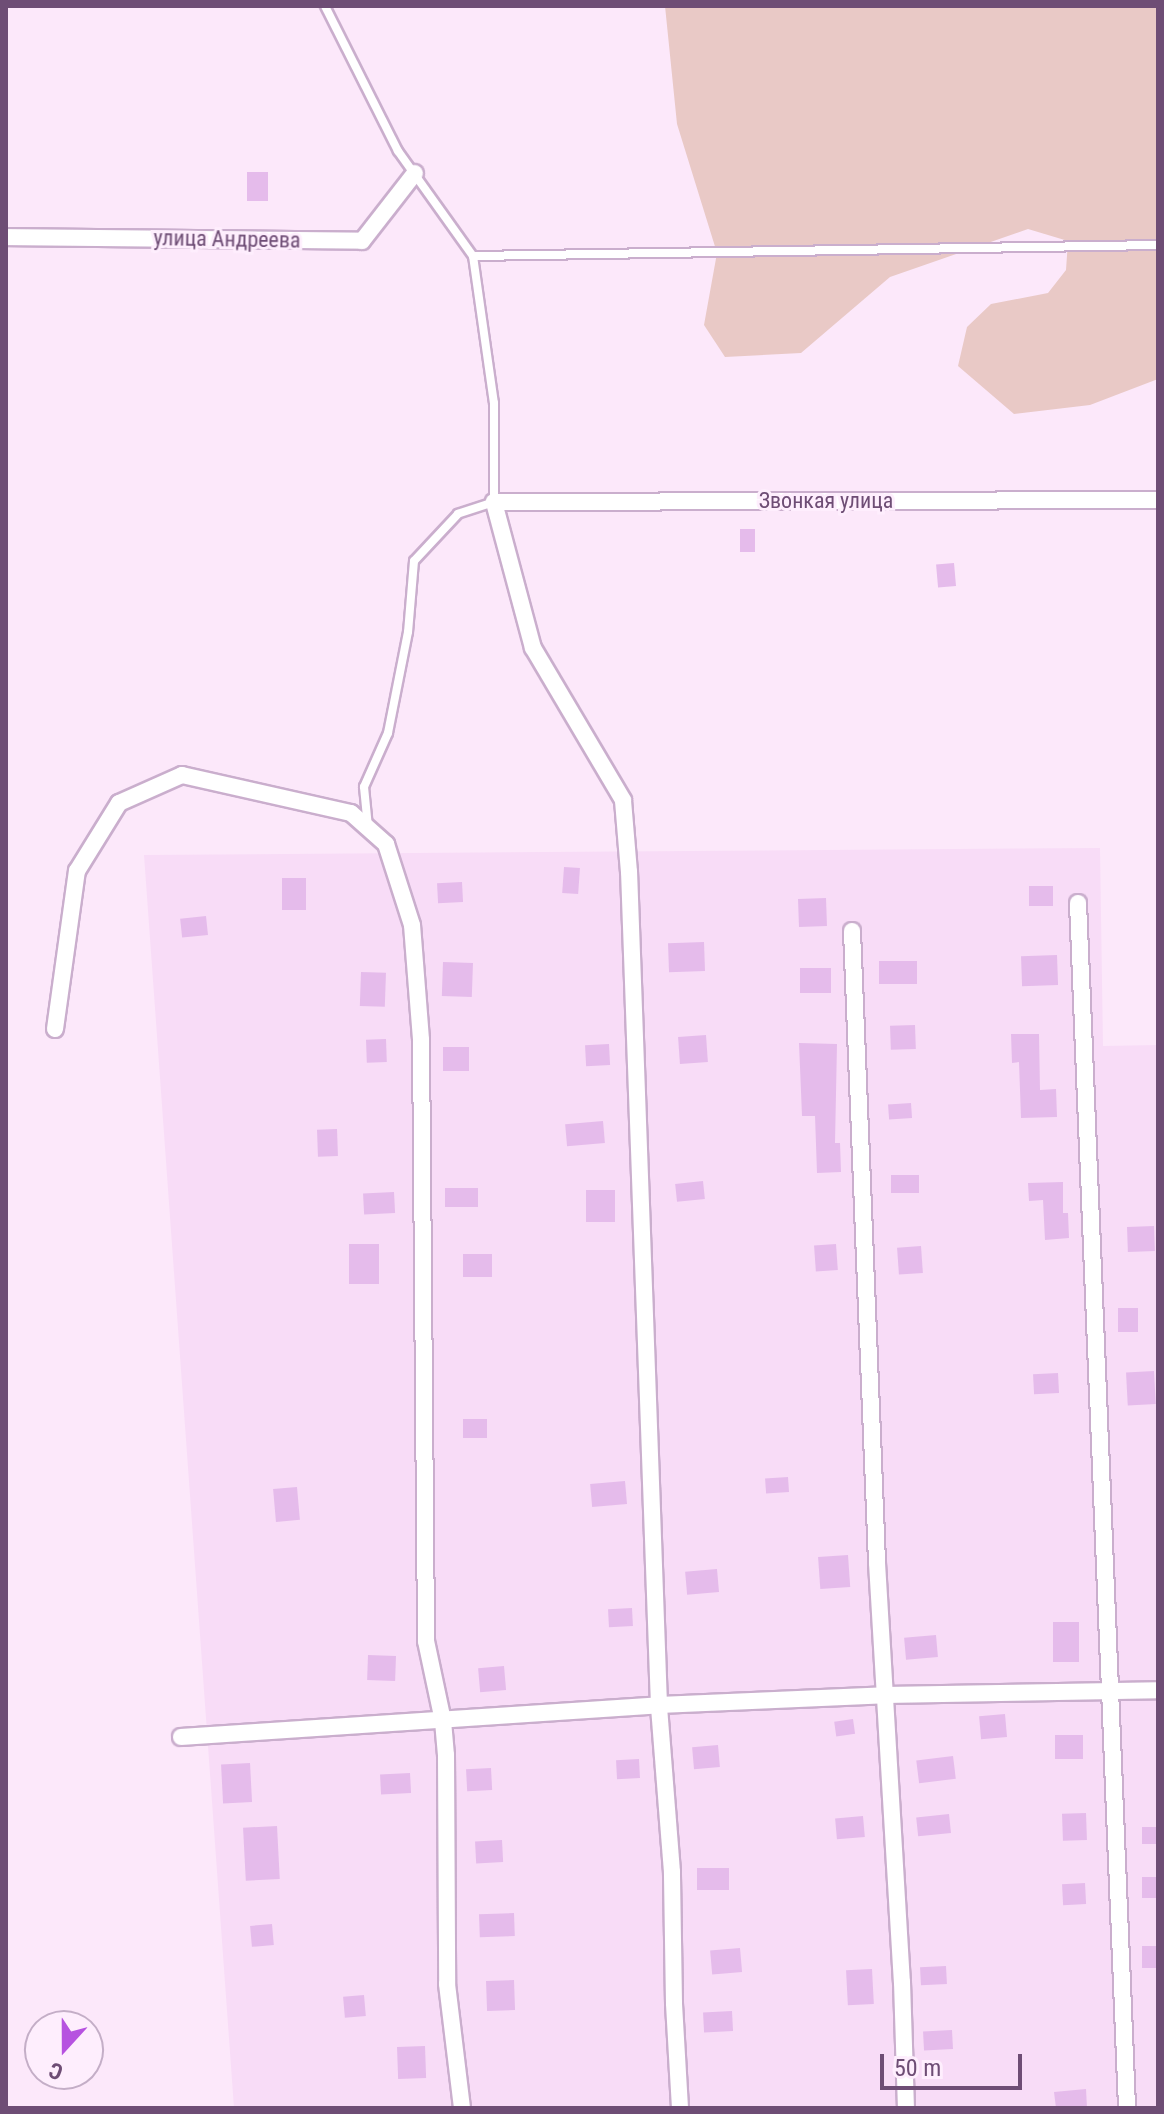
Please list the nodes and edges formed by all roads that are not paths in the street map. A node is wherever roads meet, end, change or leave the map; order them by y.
1 (325, 6) edge
2 (415, 173) junction
3 (6, 237) edge
4 (1158, 245) edge
5 (473, 256) junction
6 (1158, 500) edge
7 (494, 502) junction
8 (368, 828) junction
9 (1078, 903) dead end
10 (852, 931) dead end
11 (55, 1029) dead end
12 (1108, 1689) junction
13 (1158, 1690) edge
14 (885, 1695) junction
15 (659, 1705) junction
16 (443, 1721) junction
17 (181, 1737) dead end
18 (462, 2108) edge
19 (680, 2108) edge
20 (906, 2108) edge
21 (1127, 2108) edge

1 - 2 lane
2 - 3 street, улица Андреева
2 - 5 lane
4 - 5 lane
5 - 7 lane
6 - 7 street, Звонкая улица
7 - 8 lane
7 - 15 street
8 - 11 street
8 - 16 street
9 - 12 street
10 - 14 street
12 - 13 street
12 - 14 street
12 - 21 street
14 - 15 street
14 - 20 street
15 - 16 street
15 - 19 street
16 - 17 street
16 - 18 street

